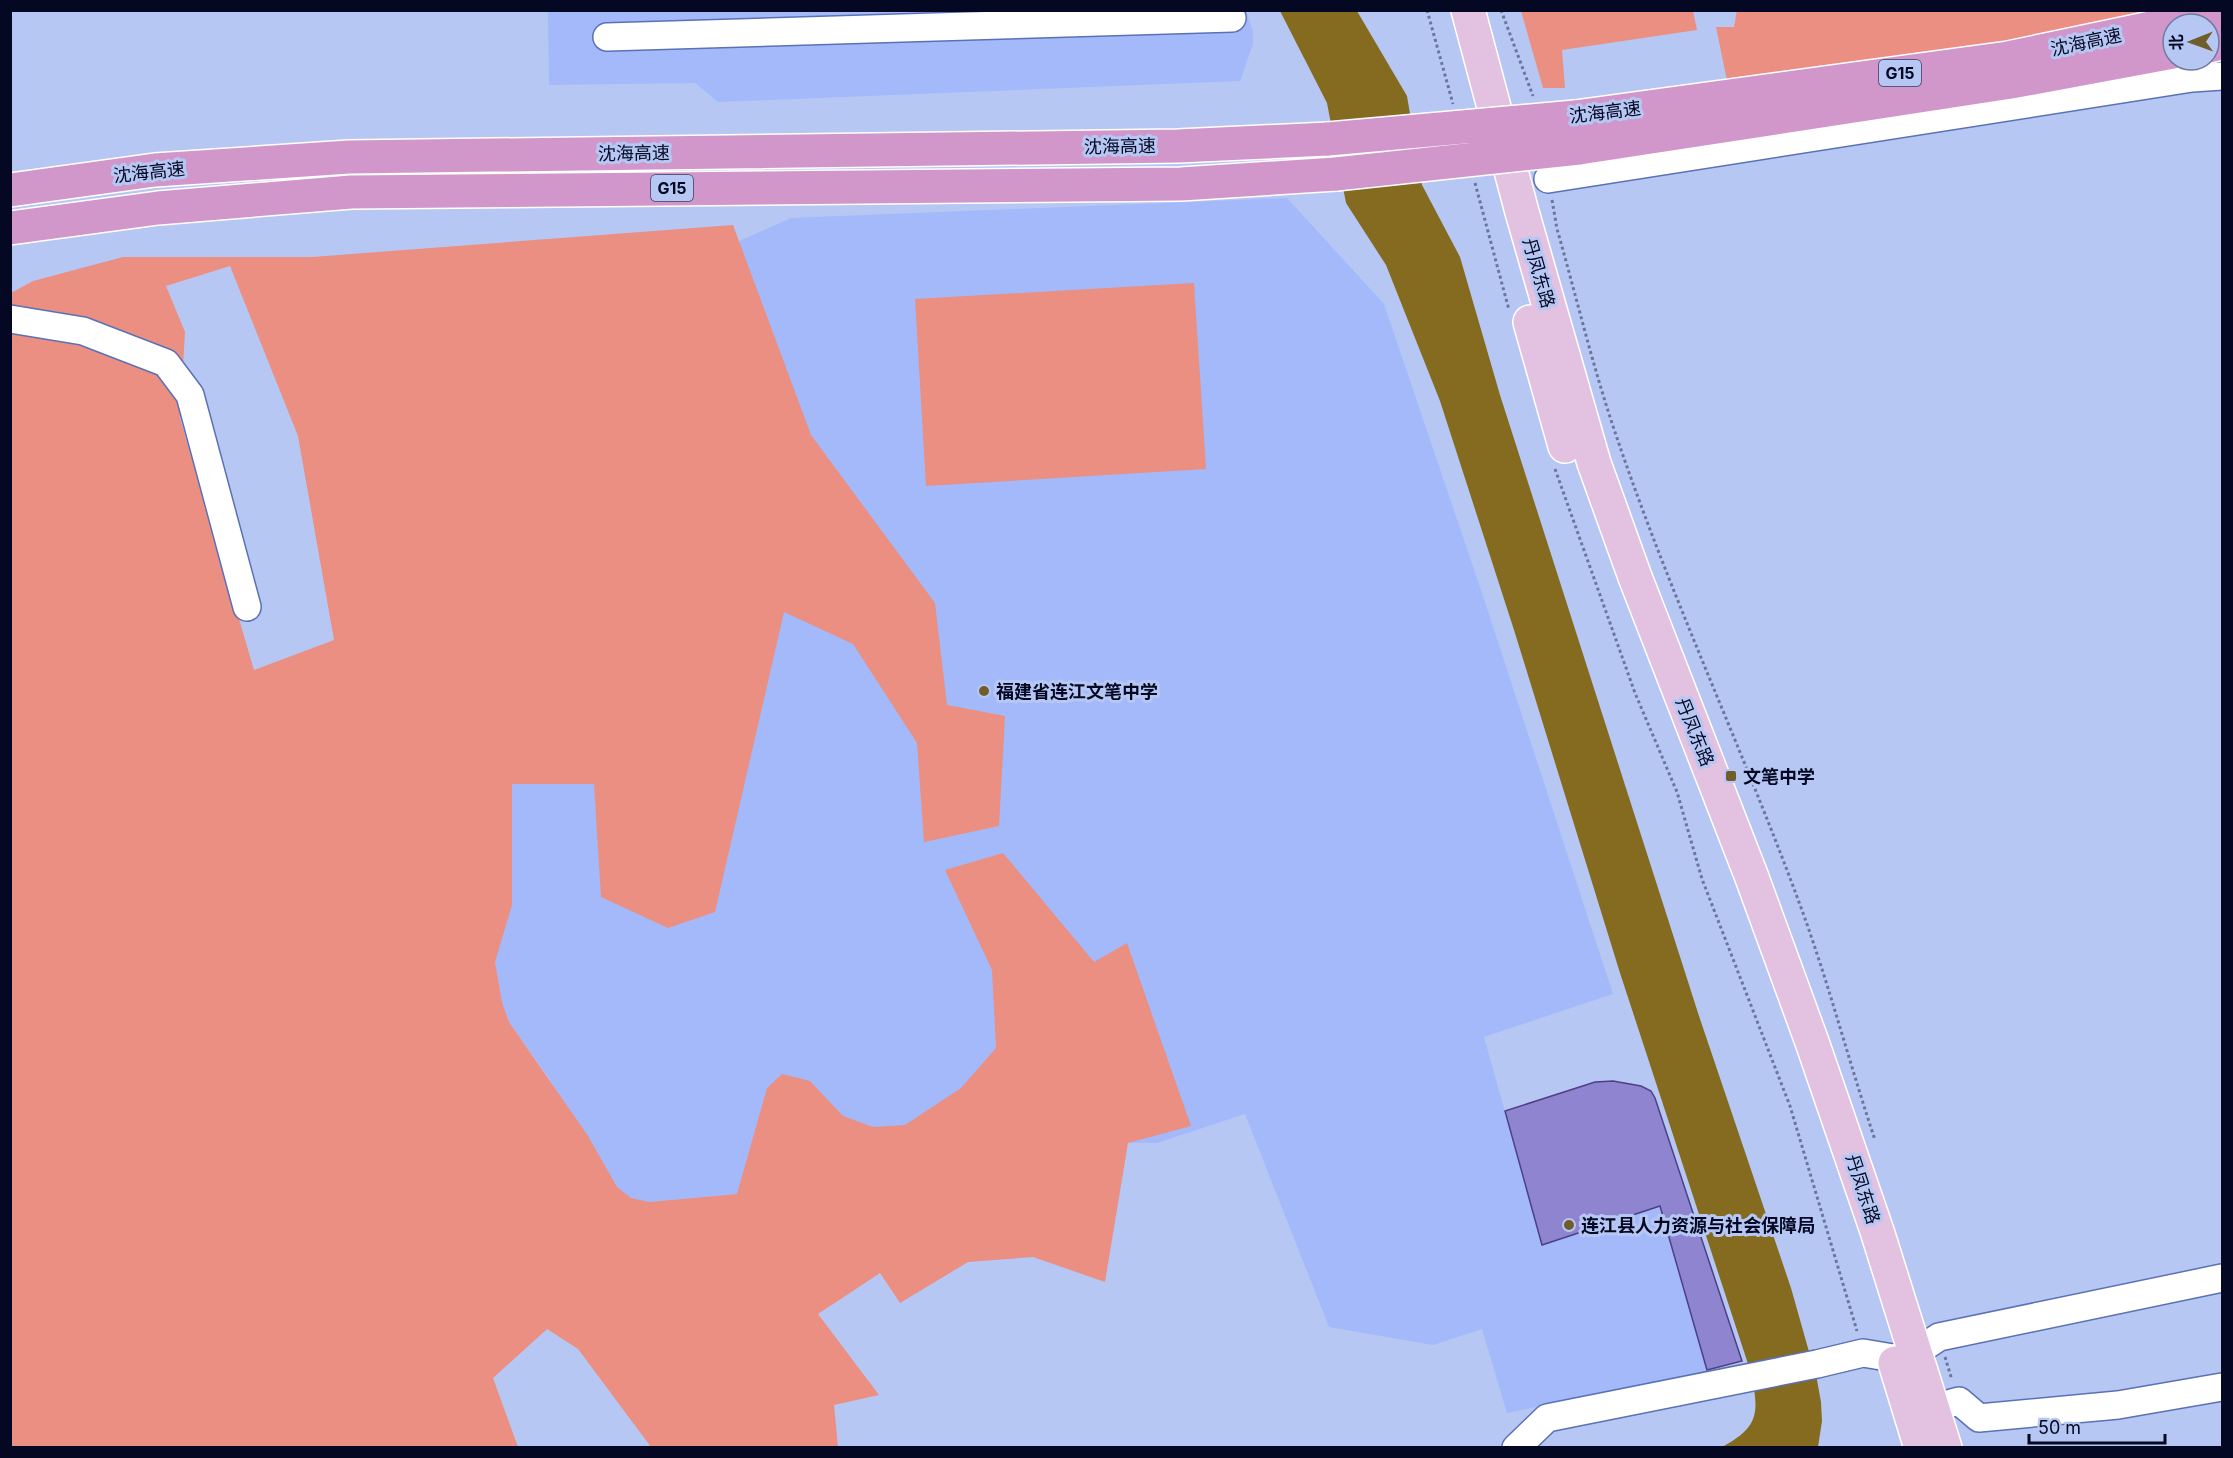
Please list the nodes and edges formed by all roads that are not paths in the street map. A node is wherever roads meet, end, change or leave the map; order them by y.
1 (1446, 10) edge
2 (1468, 10) edge
3 (2223, 13) edge
4 (1232, 18) dead end
5 (793, 21) edge
6 (607, 37) dead end
7 (2161, 54) edge
8 (2223, 76) edge
9 (1548, 178) road end
10 (10, 190) edge
11 (10, 228) edge
12 (10, 319) edge
13 (247, 606) dead end
14 (2223, 1278) edge
15 (1903, 1350) junction
16 (2223, 1387) edge
17 (1946, 1405) junction
18 (1516, 1448) edge
19 (1921, 1448) edge
20 (1945, 1448) edge

1 - 15 main road, 丹凤东路
2 - 15 main road, 丹凤东路
3 - 10 highway, 沈海高速 / G15, bridge
4 - 5 street
5 - 6 street
7 - 11 highway, 沈海高速 / G15, bridge
8 - 9 street
12 - 13 street
14 - 15 street
15 - 17 main road, 丹凤东路
15 - 18 street
15 - 19 main road, 丹凤东路
16 - 17 street
17 - 20 main road, 丹凤东路

